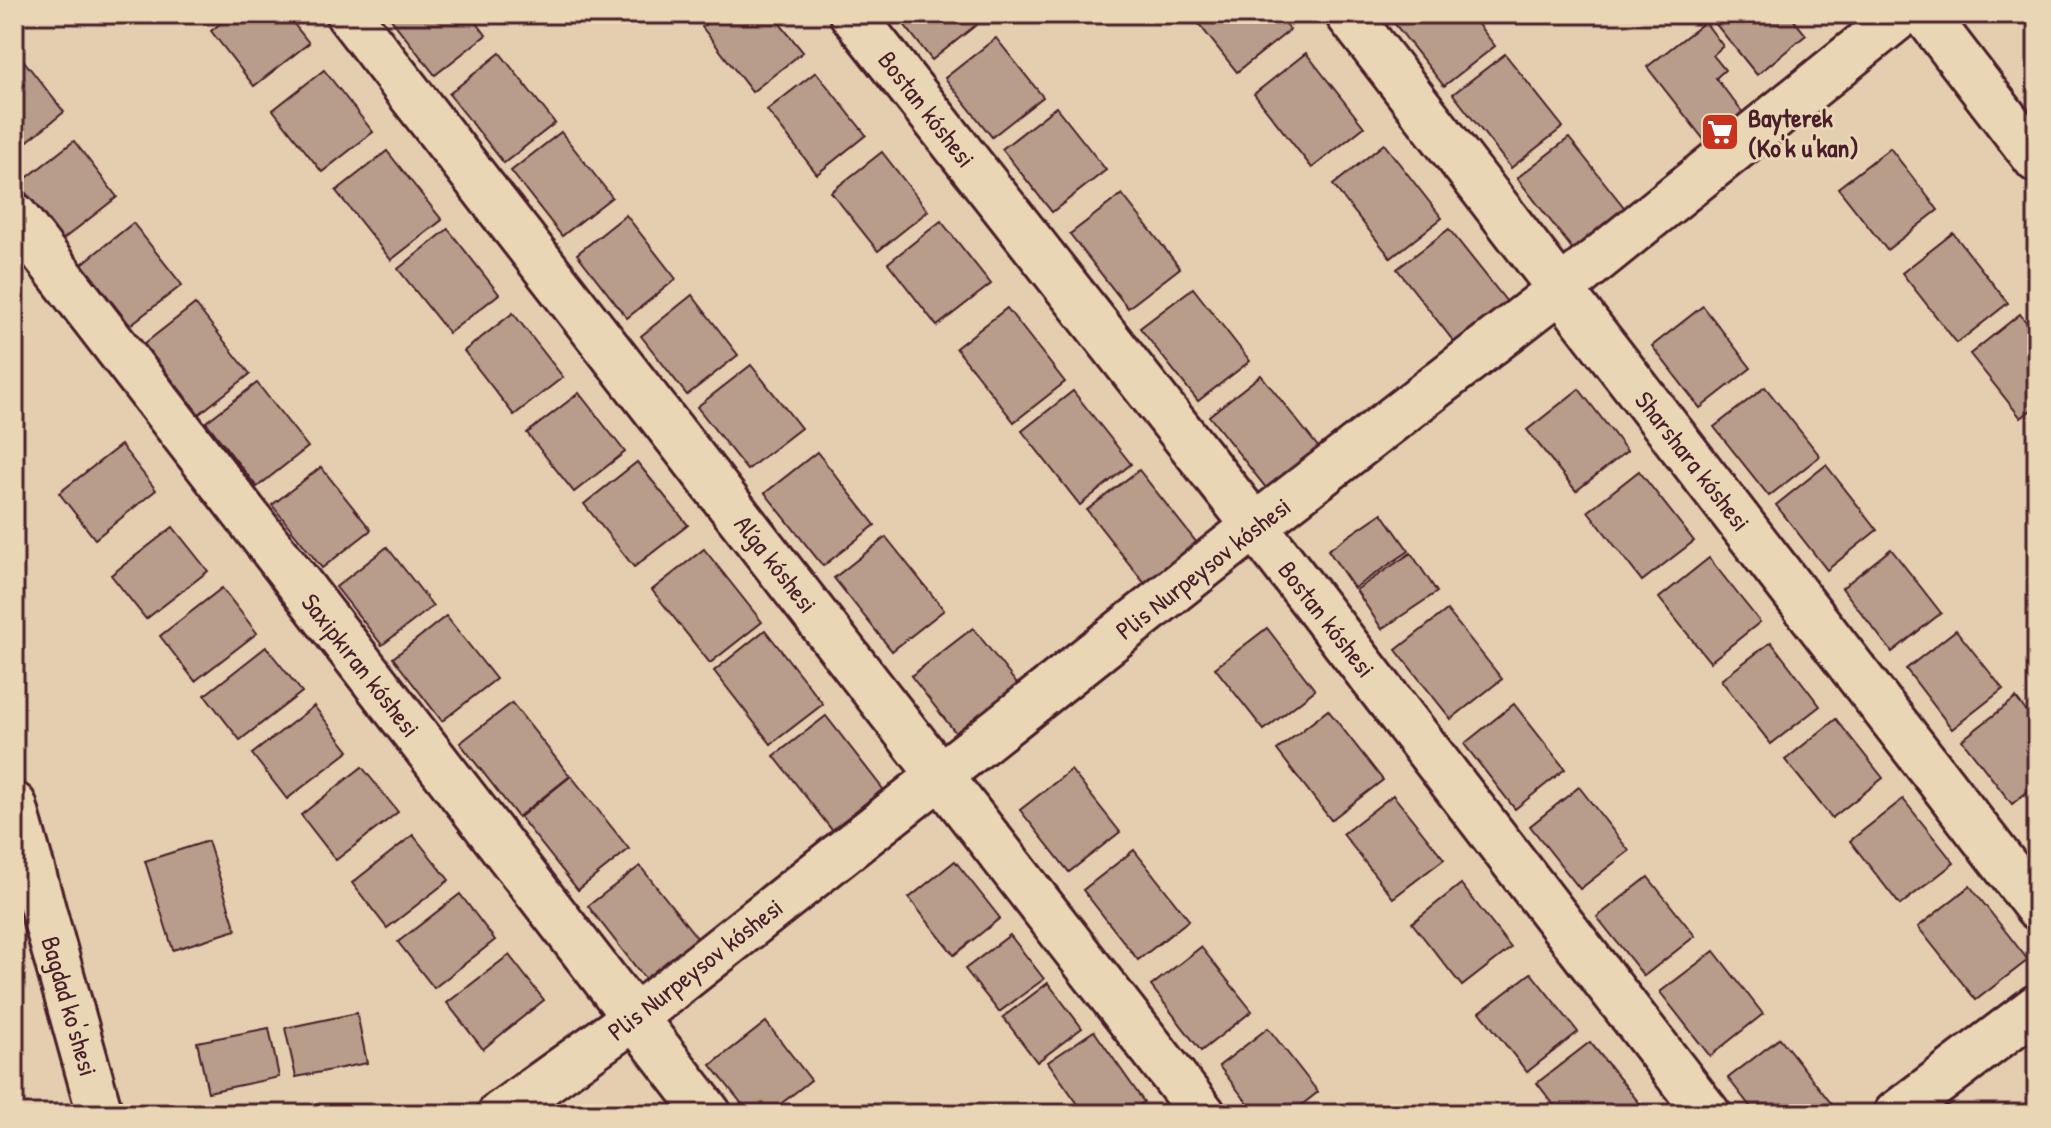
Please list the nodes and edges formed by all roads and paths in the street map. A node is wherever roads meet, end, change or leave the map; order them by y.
1 (348, 14) edge
2 (852, 14) edge
3 (1348, 14) edge
4 (1902, 14) edge
5 (1925, 14) edge
6 (2037, 160) edge
7 (14, 215) edge
8 (1561, 289) junction
9 (1255, 526) junction
10 (940, 776) junction
11 (14, 805) edge
12 (2037, 907) edge
13 (2037, 1007) edge
14 (634, 1018) junction
15 (100, 1114) edge
16 (500, 1114) edge
17 (709, 1114) edge
18 (1203, 1114) edge
19 (1708, 1114) edge
20 (1896, 1114) edge

1 - 10 street, Alǵa kóshesi
2 - 9 street, Bostan kóshesi
3 - 8 street, Sharshara kóshesi
4 - 8 street, Plis Nurpeysov kóshesi
5 - 6 street
7 - 14 street, Saxipkıran kóshesi
8 - 9 street, Plis Nurpeysov kóshesi
8 - 12 street, Sharshara kóshesi
9 - 10 street, Plis Nurpeysov kóshesi
9 - 19 street, Bostan kóshesi
10 - 14 street, Plis Nurpeysov kóshesi
10 - 18 street, Alǵa kóshesi
11 - 15 street, Bagdad ko'shesi
13 - 20 street
14 - 16 street, Plis Nurpeysov kóshesi
14 - 17 street, Saxipkıran kóshesi

